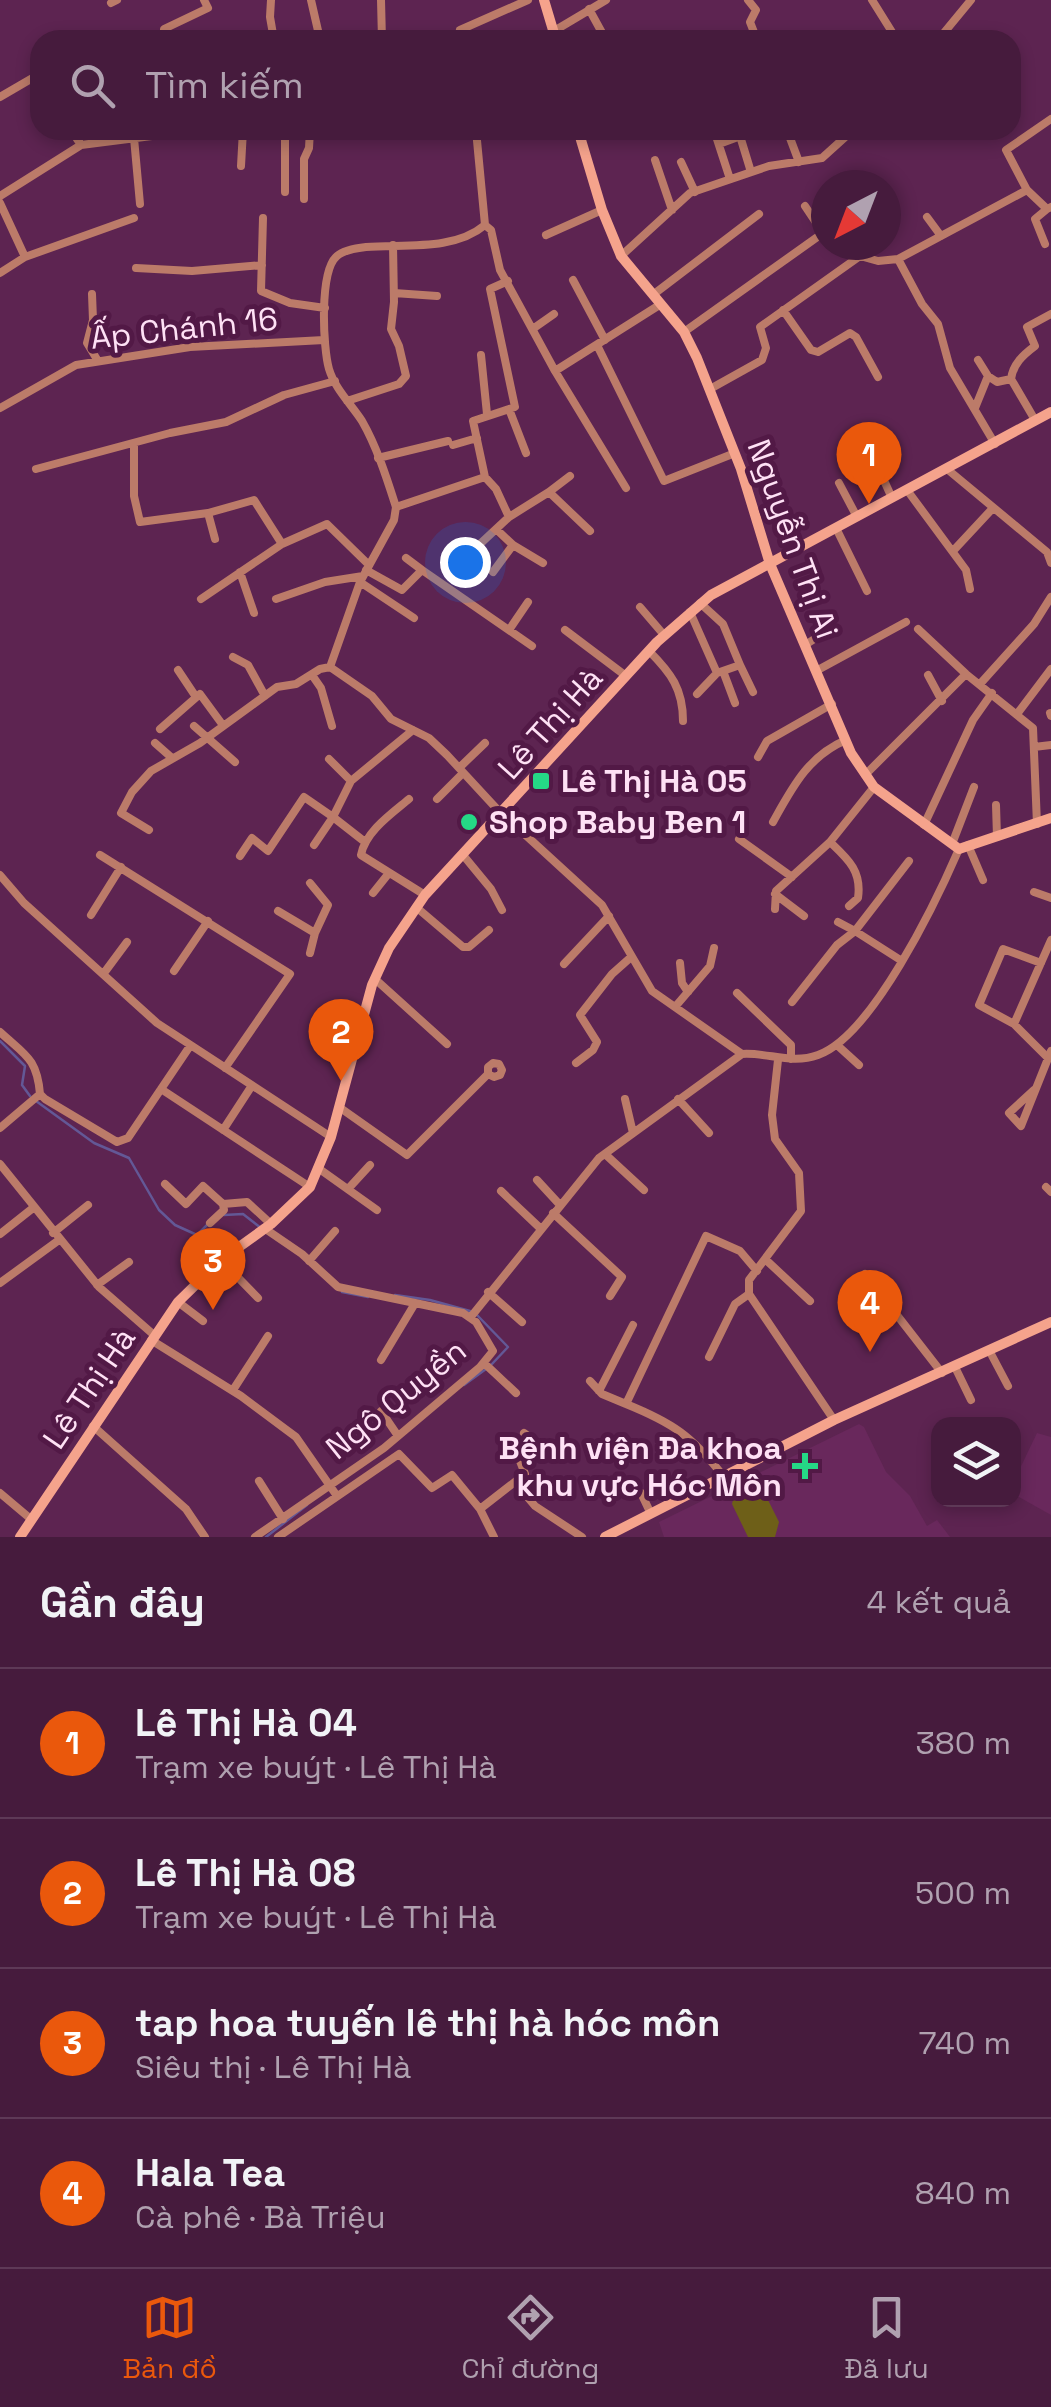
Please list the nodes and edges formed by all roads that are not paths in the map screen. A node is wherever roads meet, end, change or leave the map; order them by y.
1 (204, 0) edge
2 (271, 0) edge
3 (311, 0) edge
4 (381, 0) edge
5 (528, 0) edge
6 (544, 0) edge
7 (606, 0) edge
8 (748, 0) edge
9 (872, 0) edge
10 (971, 0) edge
11 (589, 10) junction
12 (164, 30) edge
13 (272, 30) edge
14 (318, 30) edge
15 (382, 30) edge
16 (460, 30) dead end
17 (553, 30) edge
18 (562, 30) edge
19 (600, 30) edge
20 (753, 30) edge
21 (891, 30) edge
22 (950, 30) edge
23 (30, 80) edge
24 (0, 97) edge
25 (1051, 119) edge
26 (77, 140) edge
27 (121, 140) edge
28 (134, 140) edge
29 (242, 140) edge
30 (286, 140) edge
31 (310, 140) edge
32 (477, 140) edge
33 (581, 140) edge
34 (718, 140) edge
35 (730, 140) edge
36 (741, 140) edge
37 (791, 140) edge
38 (842, 140) edge
39 (1021, 140) edge
40 (1021, 140) edge
41 (719, 144) junction
42 (81, 146) junction
43 (655, 160) dead end
44 (682, 162) dead end
45 (799, 162) junction
46 (241, 166) dead end
47 (750, 172) junction
48 (730, 179) junction
49 (1026, 190) junction
50 (285, 192) dead end
51 (694, 192) junction
52 (304, 199) dead end
53 (0, 200) edge
54 (140, 204) dead end
55 (805, 206) dead end
56 (1049, 208) edge
57 (602, 210) junction
58 (672, 210) junction
59 (760, 214) dead end
60 (927, 216) dead end
61 (134, 218) dead end
62 (263, 218) dead end
63 (485, 225) junction
64 (546, 235) dead end
65 (941, 236) junction
66 (1044, 244) dead end
67 (393, 245) junction
68 (621, 256) junction
69 (25, 257) junction
70 (901, 257) edge
71 (854, 260) edge
72 (899, 260) edge
73 (262, 265) junction
74 (136, 268) dead end
75 (0, 273) edge
76 (573, 280) dead end
77 (508, 282) junction
78 (394, 292) junction
79 (92, 294) dead end
80 (438, 296) dead end
81 (658, 299) junction
82 (325, 308) junction
83 (783, 310) junction
84 (554, 314) dead end
85 (1051, 314) edge
86 (534, 328) junction
87 (684, 332) junction
88 (324, 340) junction
89 (601, 343) junction
90 (481, 356) dead end
91 (978, 360) dead end
92 (98, 361) junction
93 (555, 371) junction
94 (878, 376) dead end
95 (988, 376) junction
96 (1011, 379) junction
97 (335, 381) junction
98 (710, 389) junction
99 (347, 401) junction
100 (0, 408) edge
101 (975, 408) junction
102 (509, 409) junction
103 (1051, 412) edge
104 (487, 414) junction
105 (1035, 420) junction
106 (477, 438) junction
107 (134, 443) junction
108 (995, 444) junction
109 (526, 453) dead end
110 (735, 453) junction
111 (378, 458) junction
112 (855, 459) dead end
113 (36, 469) dead end
114 (947, 469) junction
115 (570, 476) dead end
116 (485, 477) junction
117 (840, 483) dead end
118 (626, 488) dead end
119 (908, 490) junction
120 (549, 492) junction
121 (892, 498) junction
122 (396, 508) junction
123 (992, 508) junction
124 (208, 513) junction
125 (509, 516) junction
126 (857, 517) junction
127 (836, 528) junction
128 (496, 529) junction
129 (590, 531) dead end
130 (215, 539) dead end
131 (282, 544) junction
132 (513, 545) junction
133 (953, 551) junction
134 (1049, 551) edge
135 (406, 558) dead end
136 (465, 558) dead end
137 (543, 563) dead end
138 (1051, 563) edge
139 (770, 564) junction
140 (422, 570) junction
141 (240, 572) junction
142 (493, 572) dead end
143 (365, 573) junction
144 (970, 589) dead end
145 (867, 592) dead end
146 (1051, 597) edge
147 (201, 598) dead end
148 (276, 598) dead end
149 (528, 602) dead end
150 (700, 604) junction
151 (640, 607) dead end
152 (690, 612) junction
153 (254, 613) dead end
154 (414, 618) dead end
155 (906, 622) dead end
156 (830, 629) dead end
157 (509, 630) junction
158 (564, 630) dead end
159 (918, 630) dead end
160 (664, 635) junction
161 (805, 645) junction
162 (532, 646) dead end
163 (649, 651) junction
164 (233, 657) dead end
165 (740, 664) junction
166 (330, 668) junction
167 (1051, 669) edge
168 (178, 670) dead end
169 (816, 671) junction
170 (720, 672) junction
171 (966, 674) junction
172 (312, 675) junction
173 (928, 675) dead end
174 (626, 676) junction
175 (980, 684) junction
176 (753, 692) dead end
177 (992, 693) junction
178 (697, 694) dead end
179 (266, 696) junction
180 (196, 697) junction
181 (942, 702) junction
182 (735, 703) dead end
183 (832, 704) junction
184 (1017, 714) junction
185 (684, 721) dead end
186 (222, 724) junction
187 (194, 726) dead end
188 (332, 726) dead end
189 (160, 729) dead end
190 (414, 730) junction
191 (208, 736) junction
192 (846, 740) junction
193 (154, 742) dead end
194 (485, 743) dead end
195 (1051, 746) edge
196 (1034, 747) junction
197 (758, 757) dead end
198 (172, 758) junction
199 (330, 759) dead end
200 (235, 762) dead end
201 (461, 771) junction
202 (866, 775) junction
203 (351, 781) junction
204 (974, 786) dead end
205 (874, 787) junction
206 (436, 798) dead end
207 (409, 799) dead end
208 (996, 805) dead end
209 (502, 814) junction
210 (333, 817) junction
211 (1051, 818) edge
212 (773, 822) dead end
213 (1037, 824) junction
214 (924, 825) junction
215 (149, 830) dead end
216 (997, 836) junction
217 (739, 838) dead end
218 (365, 842) junction
219 (830, 842) junction
220 (314, 845) dead end
221 (960, 846) junction
222 (100, 855) dead end
223 (462, 855) junction
224 (240, 856) dead end
225 (909, 861) dead end
226 (120, 866) junction
227 (389, 874) junction
228 (0, 875) edge
229 (792, 877) junction
230 (982, 880) dead end
231 (310, 883) dead end
232 (1034, 892) dead end
233 (373, 893) dead end
234 (775, 894) junction
235 (425, 895) junction
236 (1051, 898) edge
237 (849, 906) dead end
238 (416, 907) junction
239 (774, 909) dead end
240 (502, 910) dead end
241 (278, 911) dead end
242 (90, 915) dead end
243 (609, 916) junction
244 (804, 916) dead end
245 (208, 921) junction
246 (838, 922) dead end
247 (488, 930) dead end
248 (855, 931) junction
249 (315, 933) junction
250 (1051, 940) edge
251 (127, 942) dead end
252 (714, 948) dead end
253 (310, 953) dead end
254 (630, 958) junction
255 (902, 960) junction
256 (680, 963) dead end
257 (1041, 963) junction
258 (564, 964) dead end
259 (174, 971) dead end
260 (104, 973) junction
261 (375, 979) junction
262 (688, 992) junction
263 (737, 993) dead end
264 (792, 1002) dead end
265 (675, 1008) junction
266 (1014, 1024) junction
267 (0, 1032) edge
268 (446, 1044) dead end
269 (837, 1045) junction
270 (190, 1046) junction
271 (742, 1054) junction
272 (1050, 1054) edge
273 (791, 1059) junction
274 (778, 1060) junction
275 (576, 1063) dead end
276 (859, 1065) dead end
277 (224, 1068) junction
278 (488, 1074) dead end
279 (251, 1087) junction
280 (161, 1089) junction
281 (1034, 1090) dead end
282 (36, 1097) junction
283 (625, 1099) dead end
284 (678, 1100) junction
285 (340, 1107) junction
286 (0, 1128) edge
287 (223, 1130) junction
288 (633, 1133) junction
289 (709, 1133) dead end
290 (331, 1138) junction
291 (605, 1154) junction
292 (0, 1164) edge
293 (370, 1165) dead end
294 (318, 1168) junction
295 (537, 1180) dead end
296 (165, 1184) dead end
297 (310, 1187) junction
298 (348, 1189) junction
299 (644, 1190) dead end
300 (501, 1192) dead end
301 (88, 1204) dead end
302 (224, 1204) junction
303 (560, 1205) junction
304 (33, 1208) junction
305 (378, 1210) dead end
306 (553, 1213) junction
307 (210, 1223) dead end
308 (540, 1228) junction
309 (263, 1229) junction
310 (335, 1231) dead end
311 (0, 1234) edge
312 (56, 1236) junction
313 (312, 1259) junction
314 (765, 1259) junction
315 (221, 1260) junction
316 (129, 1262) dead end
317 (756, 1271) junction
318 (865, 1274) dead end
319 (0, 1283) edge
320 (97, 1284) junction
321 (488, 1292) junction
322 (748, 1294) junction
323 (610, 1296) dead end
324 (258, 1298) dead end
325 (810, 1301) dead end
326 (178, 1302) junction
327 (414, 1305) junction
328 (473, 1315) junction
329 (203, 1321) dead end
330 (522, 1322) dead end
331 (1051, 1322) edge
332 (633, 1325) dead end
333 (268, 1336) dead end
334 (153, 1338) junction
335 (990, 1352) junction
336 (708, 1357) dead end
337 (380, 1360) dead end
338 (487, 1366) junction
339 (955, 1367) junction
340 (942, 1373) junction
341 (590, 1381) dead end
342 (1008, 1386) dead end
343 (233, 1390) junction
344 (598, 1392) junction
345 (516, 1393) dead end
346 (972, 1400) dead end
347 (626, 1404) junction
348 (381, 1412) dead end
349 (834, 1420) junction
350 (93, 1426) junction
351 (524, 1433) dead end
352 (398, 1436) junction
353 (724, 1477) junction
354 (259, 1481) dead end
355 (329, 1485) junction
356 (524, 1492) dead end
357 (641, 1493) dead end
358 (0, 1494) edge
359 (338, 1496) junction
360 (480, 1509) junction
361 (652, 1514) junction
362 (283, 1519) junction
363 (32, 1520) junction
364 (20, 1537) edge
365 (206, 1537) edge
366 (256, 1537) edge
367 (278, 1537) edge
368 (494, 1537) edge
369 (582, 1537) edge
370 (605, 1537) edge

1 - 12 street
2 - 13 street
3 - 14 street
4 - 15 street
5 - 16 street
6 - 17 street
7 - 11 street
8 - 20 street
9 - 21 street
10 - 22 street
11 - 18 street
11 - 19 street
23 - 24 street
25 - 40 street
26 - 42 street
27 - 42 street
28 - 54 street
29 - 46 street
30 - 50 street
31 - 52 street
32 - 63 street
33 - 57 street, Nguyễn Thị Ai
34 - 41 street
35 - 41 street
36 - 47 street
37 - 45 street
38 - 45 street
39 - 49 street
41 - 48 street
42 - 53 street
43 - 58 street
44 - 51 street
45 - 47 street
47 - 48 street
48 - 51 street
49 - 56 street
49 - 65 street
51 - 58 street
53 - 69 street
55 - 87 street
56 - 66 street
57 - 64 street
57 - 68 street, Nguyễn Thị Ai
58 - 68 street
59 - 81 street
60 - 65 street
61 - 69 street
62 - 73 street
63 - 67 street
63 - 77 street
65 - 70 street
67 - 78 street
67 - 82 street
68 - 81 street, Nguyễn Thị Ai
69 - 75 street
71 - 83 street
72 - 101 street
73 - 74 street
73 - 82 street
76 - 89 street
77 - 86 street
77 - 102 street
78 - 80 street
78 - 99 street
79 - 92 street
81 - 87 street, Nguyễn Thị Ai
81 - 89 street
82 - 88 street
83 - 94 street
83 - 98 street
84 - 86 street
85 - 96 street
86 - 93 street
87 - 98 street, Nguyễn Thị Ai
88 - 92 street, Ấp Chánh 16
88 - 97 street
89 - 93 street
89 - 110 street
90 - 104 street
91 - 95 street
92 - 100 street, Ấp Chánh 16
93 - 118 street
95 - 96 street
95 - 101 street
96 - 105 street
97 - 99 street
97 - 107 street
98 - 110 street, Nguyễn Thị Ai
99 - 111 street
101 - 108 street
102 - 104 street
102 - 109 street
103 - 105 street, Lê Thị Hà
104 - 106 street
105 - 108 street, Lê Thị Hà
106 - 111 street
106 - 116 street
107 - 113 street
107 - 124 street
108 - 114 street, Lê Thị Hà
110 - 139 street, Nguyễn Thị Ai
111 - 122 street
112 - 121 street
114 - 119 street, Lê Thị Hà
114 - 123 street
115 - 120 street
116 - 122 street
116 - 125 street
117 - 126 street
119 - 121 street, Lê Thị Hà
119 - 133 street
120 - 125 street
120 - 129 street
121 - 126 street, Lê Thị Hà
122 - 143 street
123 - 133 street
123 - 134 street
124 - 130 street
124 - 131 street
125 - 128 street
126 - 127 street, Lê Thị Hà
127 - 139 street, Lê Thị Hà
127 - 145 street
128 - 132 street
128 - 136 street
131 - 141 street
131 - 143 street
132 - 137 street
132 - 142 street
133 - 144 street
134 - 138 street
135 - 140 street
139 - 150 street, Lê Thị Hà
139 - 161 street, Nguyễn Thị Ai
140 - 143 street
140 - 157 street
141 - 147 street
141 - 153 street
143 - 148 street
143 - 154 street
143 - 166 street
146 - 175 street
149 - 157 street
150 - 152 street, Lê Thị Hà
150 - 165 street
151 - 160 street
152 - 160 street, Lê Thị Hà
152 - 170 street
155 - 169 street
156 - 161 street
157 - 162 street
158 - 174 street
159 - 171 street
160 - 163 street, Lê Thị Hà
161 - 169 street, Nguyễn Thị Ai
163 - 174 street, Lê Thị Hà
163 - 185 street
164 - 179 street
165 - 170 street
165 - 176 street
166 - 172 street
166 - 190 street
167 - 184 street
168 - 180 street
169 - 183 street, Nguyễn Thị Ai
170 - 178 street
170 - 182 street
171 - 175 street
171 - 181 street
172 - 179 street
172 - 188 street
173 - 181 street
174 - 209 street, Lê Thị Hà
175 - 177 street
177 - 184 street
177 - 214 street
179 - 186 street
180 - 186 street
180 - 189 street
181 - 202 street
183 - 192 street, Nguyễn Thị Ai
183 - 197 street
184 - 196 street
186 - 191 street
187 - 191 street
190 - 201 street
190 - 203 street
191 - 198 street
191 - 200 street
192 - 202 street, Nguyễn Thị Ai
192 - 212 street
193 - 198 street
194 - 201 street
195 - 196 street
196 - 213 street
198 - 215 street
199 - 203 street
201 - 206 street
201 - 209 street
202 - 205 street, Nguyễn Thị Ai
203 - 210 street
204 - 221 street
205 - 214 street, Nguyễn Thị Ai
205 - 219 street
207 - 218 street
208 - 216 street
209 - 223 street, Lê Thị Hà
209 - 243 street
210 - 218 street
210 - 220 street
210 - 224 street
211 - 213 street
213 - 216 street
214 - 221 street, Nguyễn Thị Ai
216 - 221 street
217 - 229 street
218 - 227 street
219 - 229 street
219 - 237 street
221 - 230 street
221 - 255 street
222 - 226 street
223 - 235 street, Lê Thị Hà
223 - 240 street
225 - 248 street
226 - 242 street
226 - 245 street
227 - 233 street
227 - 235 street
228 - 260 street
229 - 234 street
231 - 249 street
232 - 236 street
234 - 239 street
234 - 244 street
235 - 238 street, Lê Thị Hà
238 - 247 street
238 - 261 street, Lê Thị Hà
241 - 249 street
243 - 254 street
243 - 258 street
245 - 259 street
245 - 277 street
246 - 248 street
248 - 255 street
248 - 264 street
249 - 253 street
250 - 257 street
251 - 260 street
252 - 262 street
254 - 265 street
254 - 275 street
255 - 269 street
256 - 262 street
257 - 266 street
257 - 266 street
260 - 270 street
261 - 268 street
261 - 285 street, Lê Thị Hà
262 - 265 street
263 - 273 street
265 - 271 street
266 - 272 street
267 - 282 street
269 - 273 street
269 - 276 street
270 - 277 street
270 - 280 street
271 - 274 street
271 - 284 street
272 - 281 street
273 - 274 street
274 - 314 street
277 - 279 street
278 - 285 street
279 - 287 street
279 - 290 street
280 - 282 street
280 - 287 street
282 - 286 street
283 - 288 street
284 - 288 street
284 - 289 street
285 - 290 street, Lê Thị Hà
287 - 297 street
288 - 291 street
290 - 294 street, Lê Thị Hà
291 - 299 street
291 - 303 street
292 - 304 street
293 - 298 street
294 - 297 street, Lê Thị Hà
294 - 298 street
295 - 303 street
296 - 302 street, Ngô Quyền
297 - 309 street, Lê Thị Hà
298 - 305 street
300 - 308 street
301 - 312 street
302 - 307 street
302 - 309 street, Ngô Quyền
303 - 306 street
304 - 311 street
304 - 312 street
306 - 308 street
306 - 323 street
308 - 321 street
309 - 313 street, Ngô Quyền
309 - 315 street, Lê Thị Hà
310 - 313 street
312 - 319 street
312 - 320 street
313 - 327 street, Ngô Quyền
314 - 317 street
314 - 325 street
315 - 324 street
315 - 326 street, Lê Thị Hà
316 - 320 street
317 - 322 street
317 - 347 street
318 - 340 street
320 - 334 street
321 - 328 street
321 - 330 street
322 - 336 street
322 - 349 street
326 - 329 street
326 - 334 street, Lê Thị Hà
327 - 328 street, Ngô Quyền
327 - 337 street
328 - 338 street, Ngô Quyền
331 - 335 street
332 - 344 street
333 - 343 street
334 - 343 street
334 - 350 street, Lê Thị Hà
335 - 339 street
335 - 342 street
338 - 345 street
338 - 352 street, Ngô Quyền
339 - 340 street
339 - 346 street
340 - 349 street
341 - 344 street
343 - 355 street
344 - 347 street
347 - 353 street
348 - 352 street
349 - 353 street
350 - 363 street, Lê Thị Hà
350 - 365 street
351 - 360 street
352 - 355 street, Ngô Quyền
353 - 361 street
354 - 362 street
355 - 359 street
355 - 362 street, Ngô Quyền
356 - 369 street
357 - 361 street
358 - 363 street
359 - 360 street
359 - 367 street
360 - 368 street
361 - 370 street
362 - 366 street, Ngô Quyền
363 - 364 street, Lê Thị Hà

